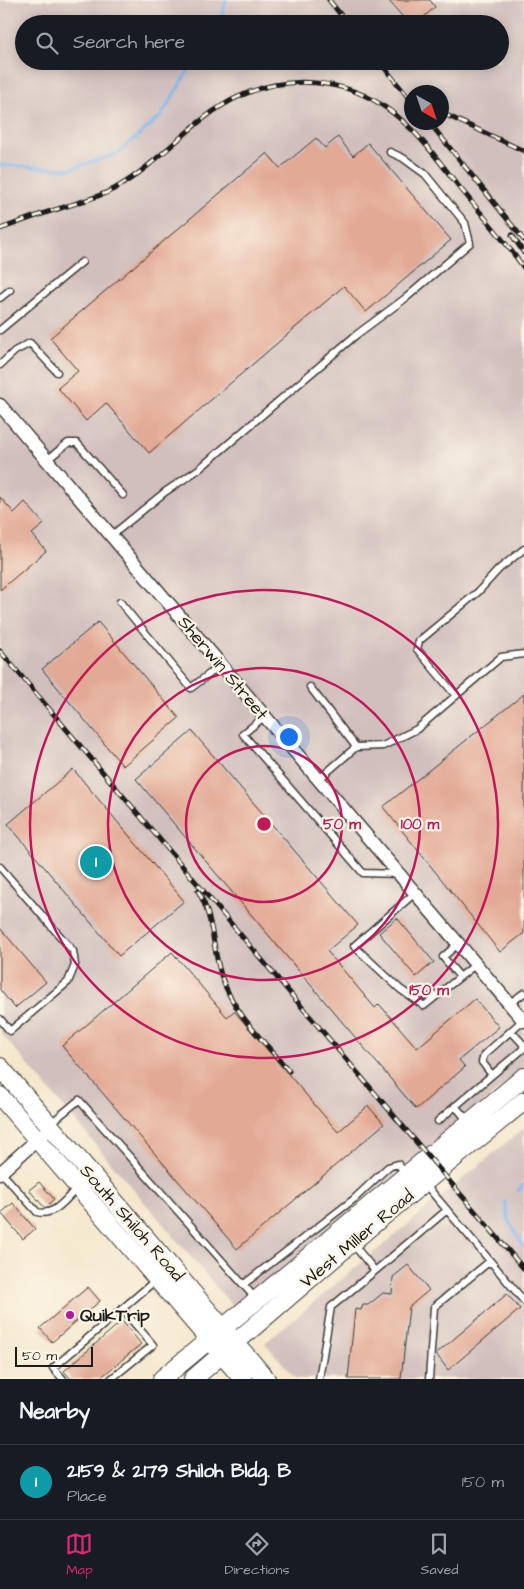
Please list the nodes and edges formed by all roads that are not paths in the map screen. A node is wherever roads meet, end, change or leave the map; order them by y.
1 (390, 152) dead end
2 (82, 262) dead end
3 (10, 290) dead end
4 (0, 298) edge
5 (0, 330) edge
6 (0, 365) edge
7 (57, 372) dead end
8 (0, 405) edge
9 (47, 460) junction
10 (123, 495) dead end
11 (112, 536) junction
12 (524, 550) edge
13 (120, 602) dead end
14 (524, 654) edge
15 (221, 665) junction
16 (310, 687) dead end
17 (456, 696) junction
18 (264, 716) junction
19 (356, 747) junction
20 (318, 780) junction
21 (0, 867) edge
22 (399, 874) junction
23 (415, 894) junction
24 (458, 944) junction
25 (476, 964) junction
26 (460, 977) junction
27 (524, 993) edge
28 (509, 1004) junction
29 (0, 1019) edge
30 (523, 1021) edge
31 (511, 1031) junction
32 (0, 1067) edge
33 (492, 1075) junction
34 (524, 1077) edge
35 (0, 1096) edge
36 (524, 1101) edge
37 (455, 1106) junction
38 (438, 1121) dead end
39 (470, 1123) junction
40 (46, 1131) junction
41 (0, 1173) edge
42 (415, 1179) junction
43 (80, 1186) junction
44 (447, 1210) junction
45 (363, 1211) junction
46 (340, 1230) junction
47 (352, 1243) junction
48 (490, 1261) junction
49 (374, 1270) junction
50 (158, 1279) junction
51 (244, 1284) junction
52 (257, 1300) junction
53 (524, 1301) edge
54 (123, 1310) junction
55 (216, 1334) junction
56 (229, 1349) junction
57 (430, 1378) edge
58 (63, 1379) edge
59 (111, 1379) edge
60 (162, 1379) edge
61 (193, 1379) edge
62 (243, 1379) edge
63 (266, 1379) edge
64 (319, 1379) edge

1 - 11 lane
2 - 5 lane
3 - 4 lane
6 - 7 lane
8 - 9 street, Sherwin Street
9 - 10 lane
9 - 11 street, Sherwin Street
11 - 15 street, Sherwin Street
12 - 17 lane
13 - 15 lane
14 - 17 lane
15 - 18 street, Sherwin Street
16 - 19 lane
17 - 19 lane
18 - 20 street, Sherwin Street
18 - 22 lane
19 - 20 lane
20 - 22 street, Sherwin Street
21 - 29 lane
22 - 23 street, Sherwin Street
23 - 24 street, Sherwin Street
23 - 26 lane
24 - 25 street, Sherwin Street
24 - 26 lane
25 - 26 lane
25 - 28 street, Sherwin Street
27 - 28 lane
28 - 30 street, Sherwin Street
30 - 31 lane
31 - 33 lane
31 - 33 lane
32 - 40 main road, South Shiloh Road
33 - 37 lane
34 - 39 main road
35 - 40 main road, South Shiloh Road
36 - 42 main road, West Miller Road
37 - 38 lane
37 - 39 lane
39 - 42 main road
40 - 41 street
40 - 43 main road, South Shiloh Road
40 - 51 lane
40 - 55 main road, South Shiloh Road
41 - 43 lane
42 - 44 lane
42 - 45 main road
43 - 50 main road, South Shiloh Road
44 - 48 lane
44 - 49 lane
45 - 46 main road
45 - 47 main road, West Miller Road
45 - 51 lane
46 - 47 lane
46 - 52 main road
47 - 49 lane
47 - 56 main road, West Miller Road
48 - 53 lane
48 - 57 lane
49 - 64 lane
50 - 54 lane
50 - 55 main road, South Shiloh Road
51 - 52 lane
52 - 55 main road
54 - 58 lane
54 - 59 lane
55 - 56 main road, South Shiloh Road
55 - 60 main road
56 - 61 main road, West Miller Road
56 - 62 main road, South Shiloh Road
56 - 63 main road, South Shiloh Road

